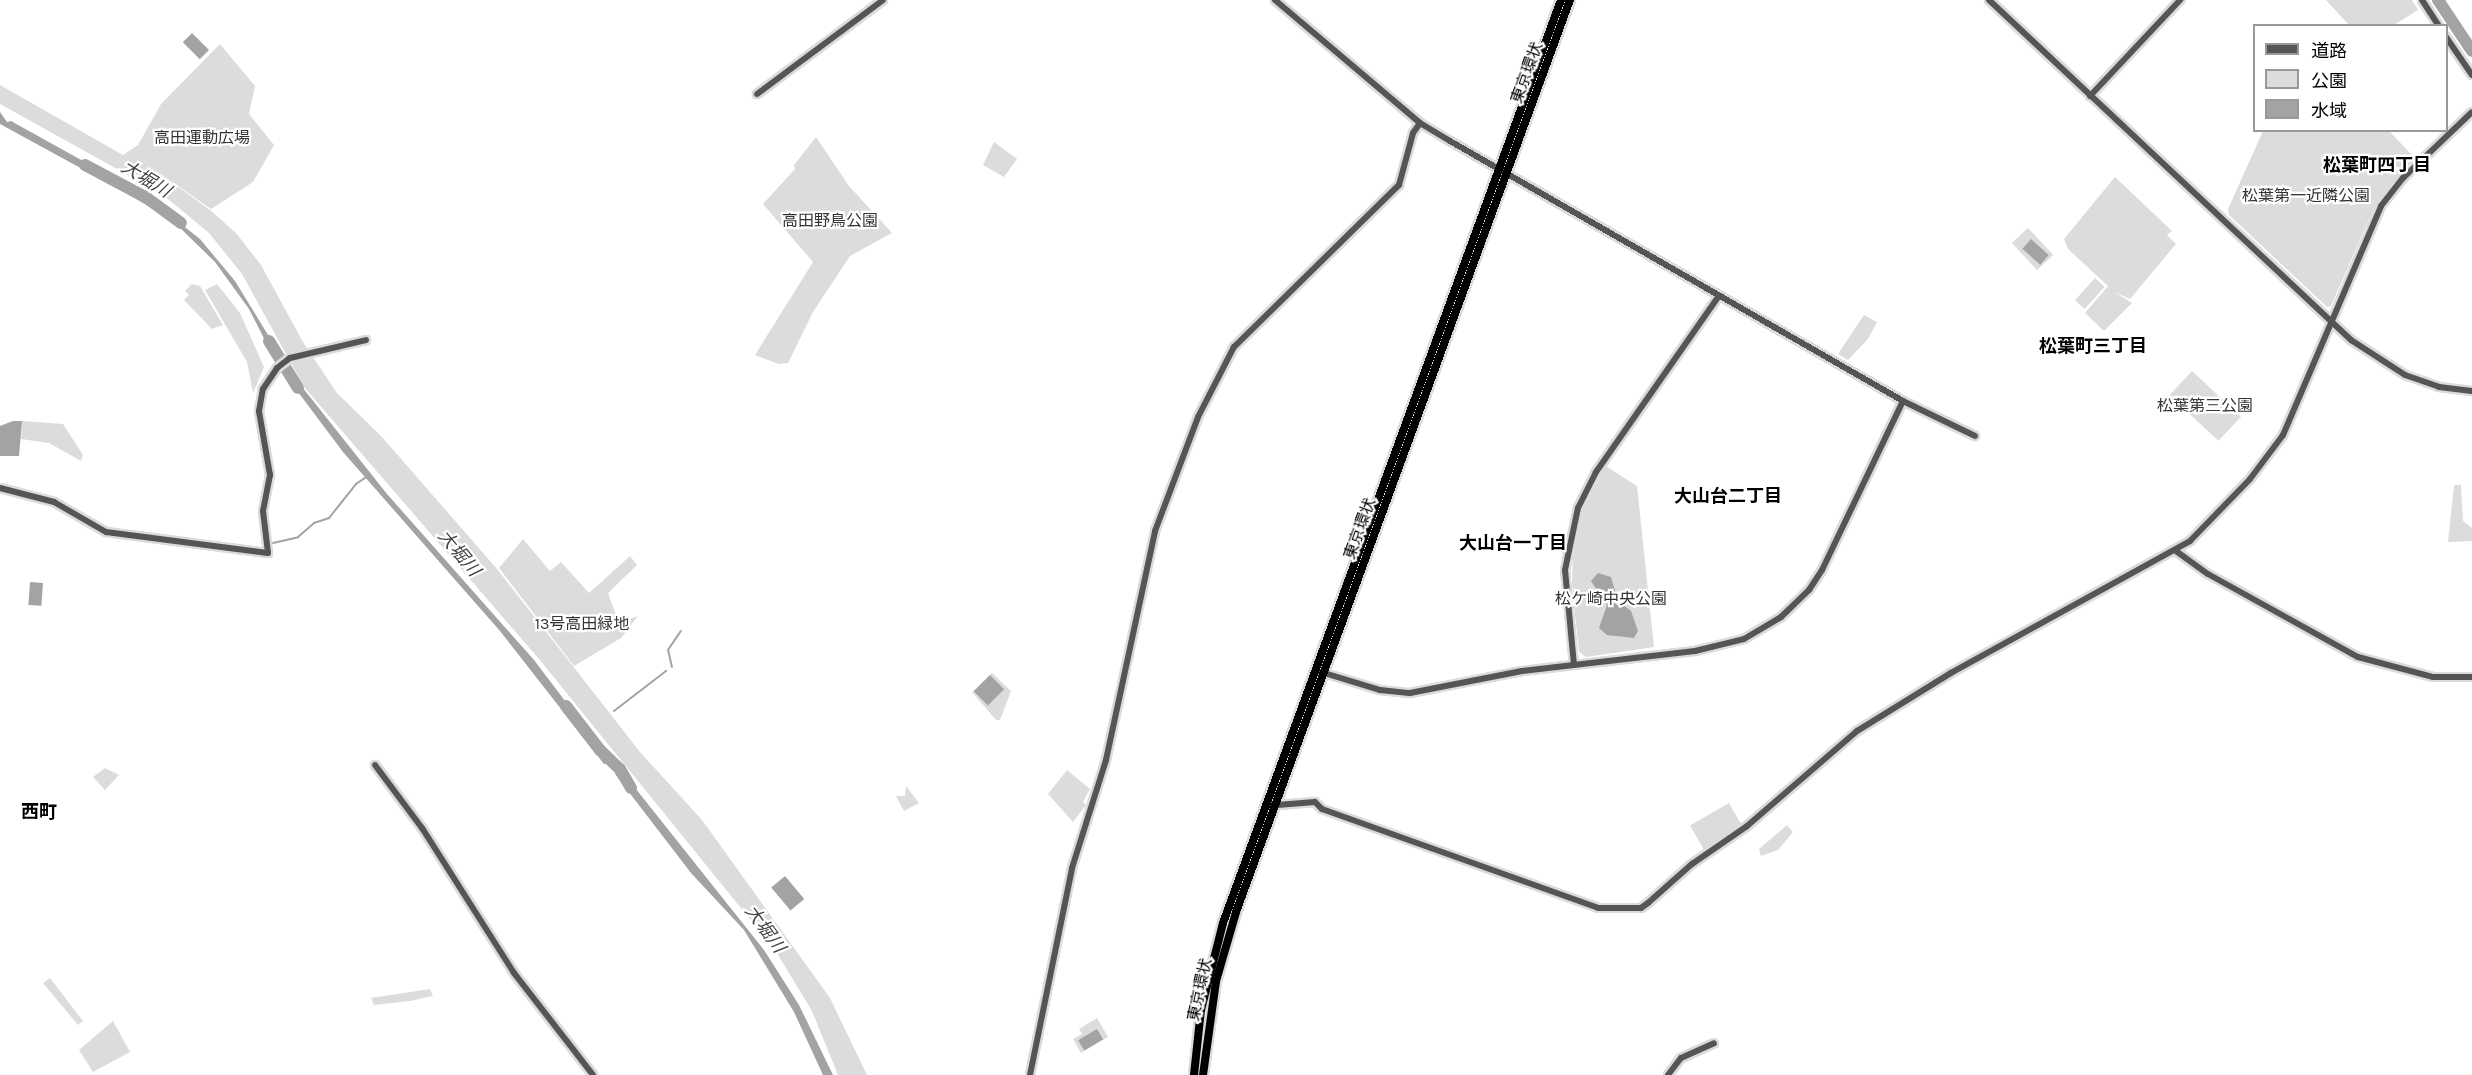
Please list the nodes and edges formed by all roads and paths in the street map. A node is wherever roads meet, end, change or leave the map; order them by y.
1 (883, 0) edge
2 (1275, 0) edge
3 (1561, 0) edge
4 (1570, 0) edge
5 (1989, 0) edge
6 (2180, 0) edge
7 (2422, 0) edge
8 (2438, 24) edge
9 (2448, 40) edge
10 (2472, 75) edge
11 (757, 94) dead end
12 (2090, 96) junction
13 (2472, 112) edge
14 (1420, 123) junction
15 (1502, 170) junction
16 (1719, 296) junction
17 (2331, 322) junction
18 (366, 340) dead end
19 (2472, 391) edge
20 (1903, 401) junction
21 (1975, 436) dead end
22 (0, 488) edge
23 (2176, 551) junction
24 (1574, 664) junction
25 (1326, 671) junction
26 (1315, 673) junction
27 (2472, 677) edge
28 (375, 765) dead end
29 (1270, 805) junction
30 (1714, 1043) dead end
31 (593, 1075) edge
32 (1030, 1075) edge
33 (1194, 1075) edge
34 (1203, 1075) edge
35 (1668, 1075) edge

1 - 11 street
2 - 14 street
3 - 15 highway, 東京環状
4 - 15 highway, 東京環状
5 - 12 street
6 - 12 street
7 - 8 street
9 - 10 street
12 - 17 street
13 - 17 street
14 - 15 street
14 - 32 street
15 - 16 street
15 - 25 highway, 東京環状
15 - 26 highway, 東京環状
16 - 20 street
16 - 24 street
17 - 19 street
17 - 23 street
18 - 22 street
20 - 21 street
20 - 24 street
23 - 27 street
23 - 29 street
24 - 25 street
25 - 26 street
25 - 29 highway, 東京環状
26 - 29 highway, 東京環状
28 - 31 street
29 - 33 highway, 東京環状
29 - 34 highway, 東京環状
30 - 35 street

